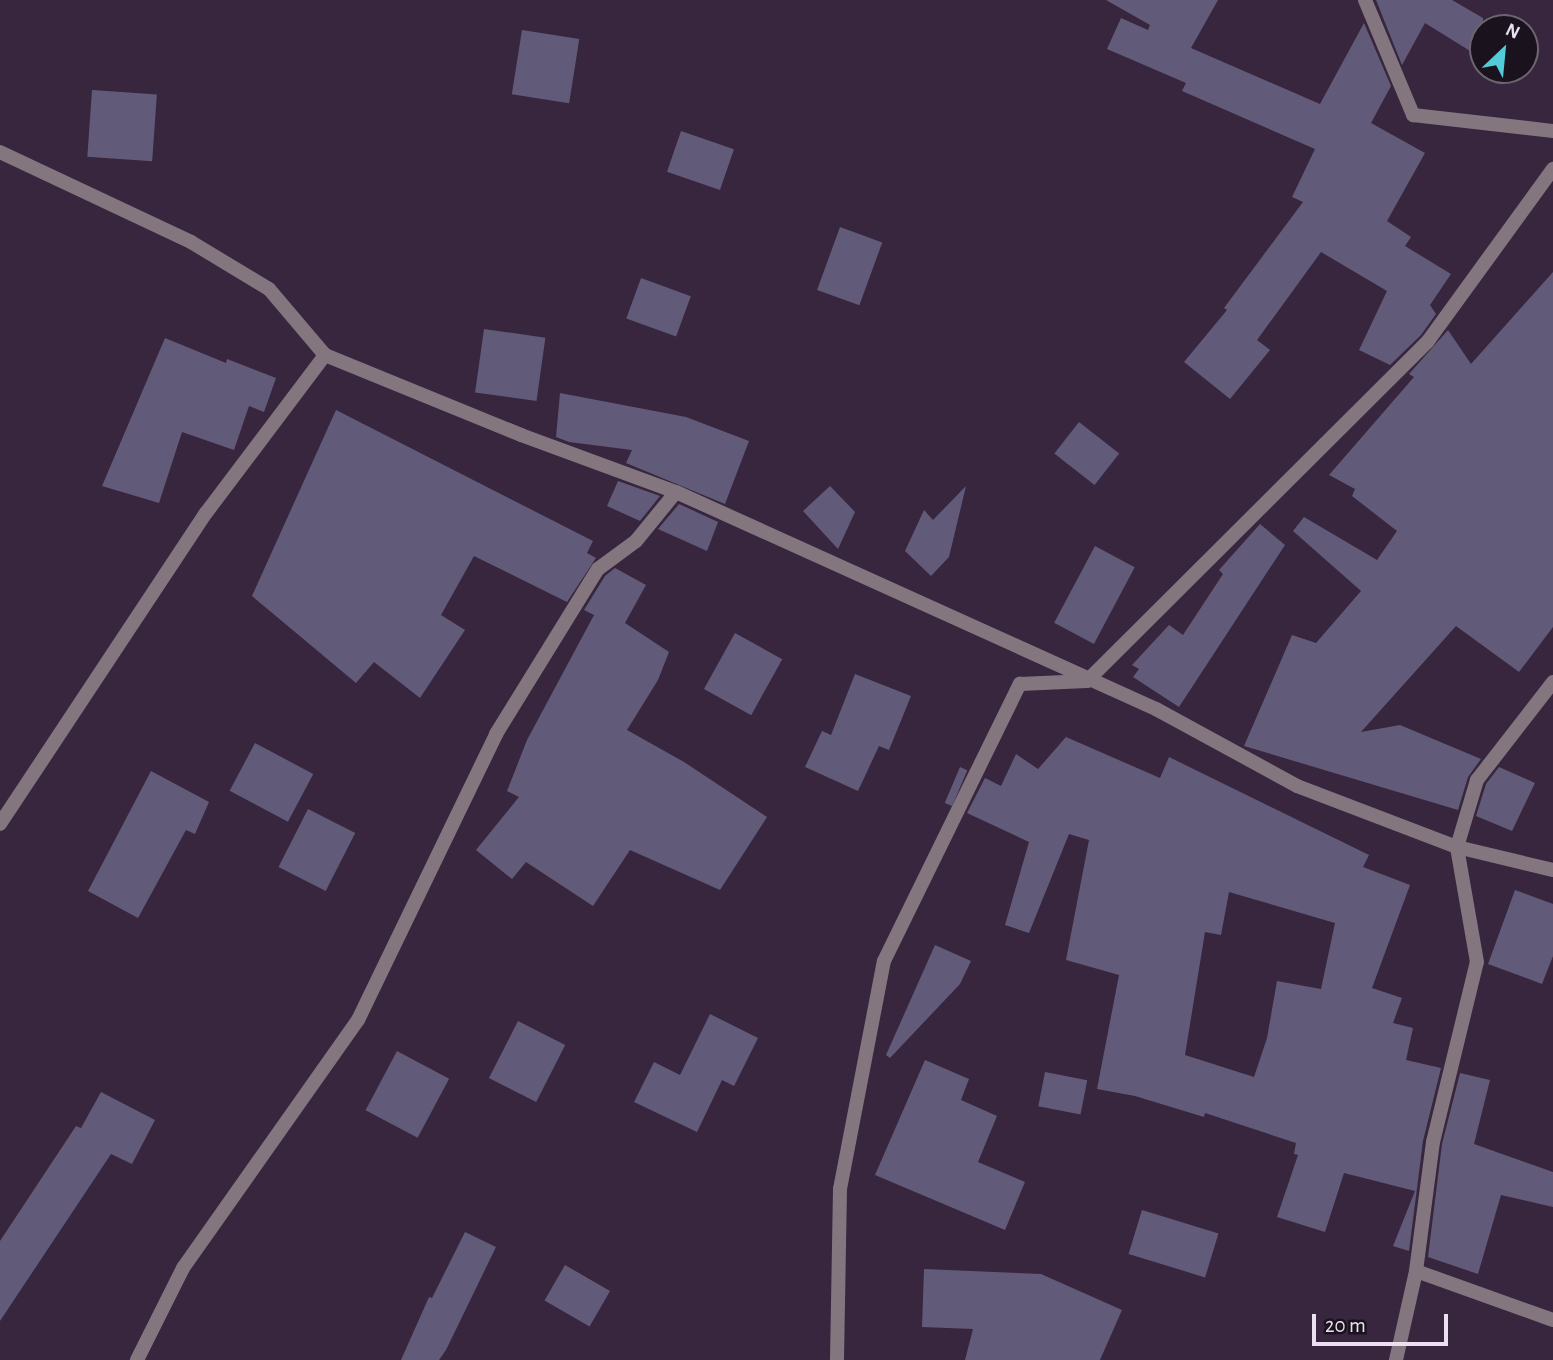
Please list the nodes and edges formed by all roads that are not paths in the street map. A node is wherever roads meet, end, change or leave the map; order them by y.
1 (1365, 0) edge
2 (1553, 131) edge
3 (0, 152) edge
4 (1553, 169) edge
5 (326, 355) junction
6 (677, 492) junction
7 (1087, 681) junction
8 (1553, 682) edge
9 (0, 824) edge
10 (1457, 847) junction
11 (1553, 870) edge
12 (1416, 1272) junction
13 (1553, 1320) edge
14 (137, 1360) edge
15 (837, 1360) edge
16 (1396, 1360) edge

1 - 2 street
3 - 5 street
4 - 7 street
5 - 6 street
5 - 9 street
6 - 7 street
6 - 14 street
7 - 10 street
7 - 15 street
8 - 10 street
10 - 11 street
10 - 12 street
12 - 13 street
12 - 16 street

